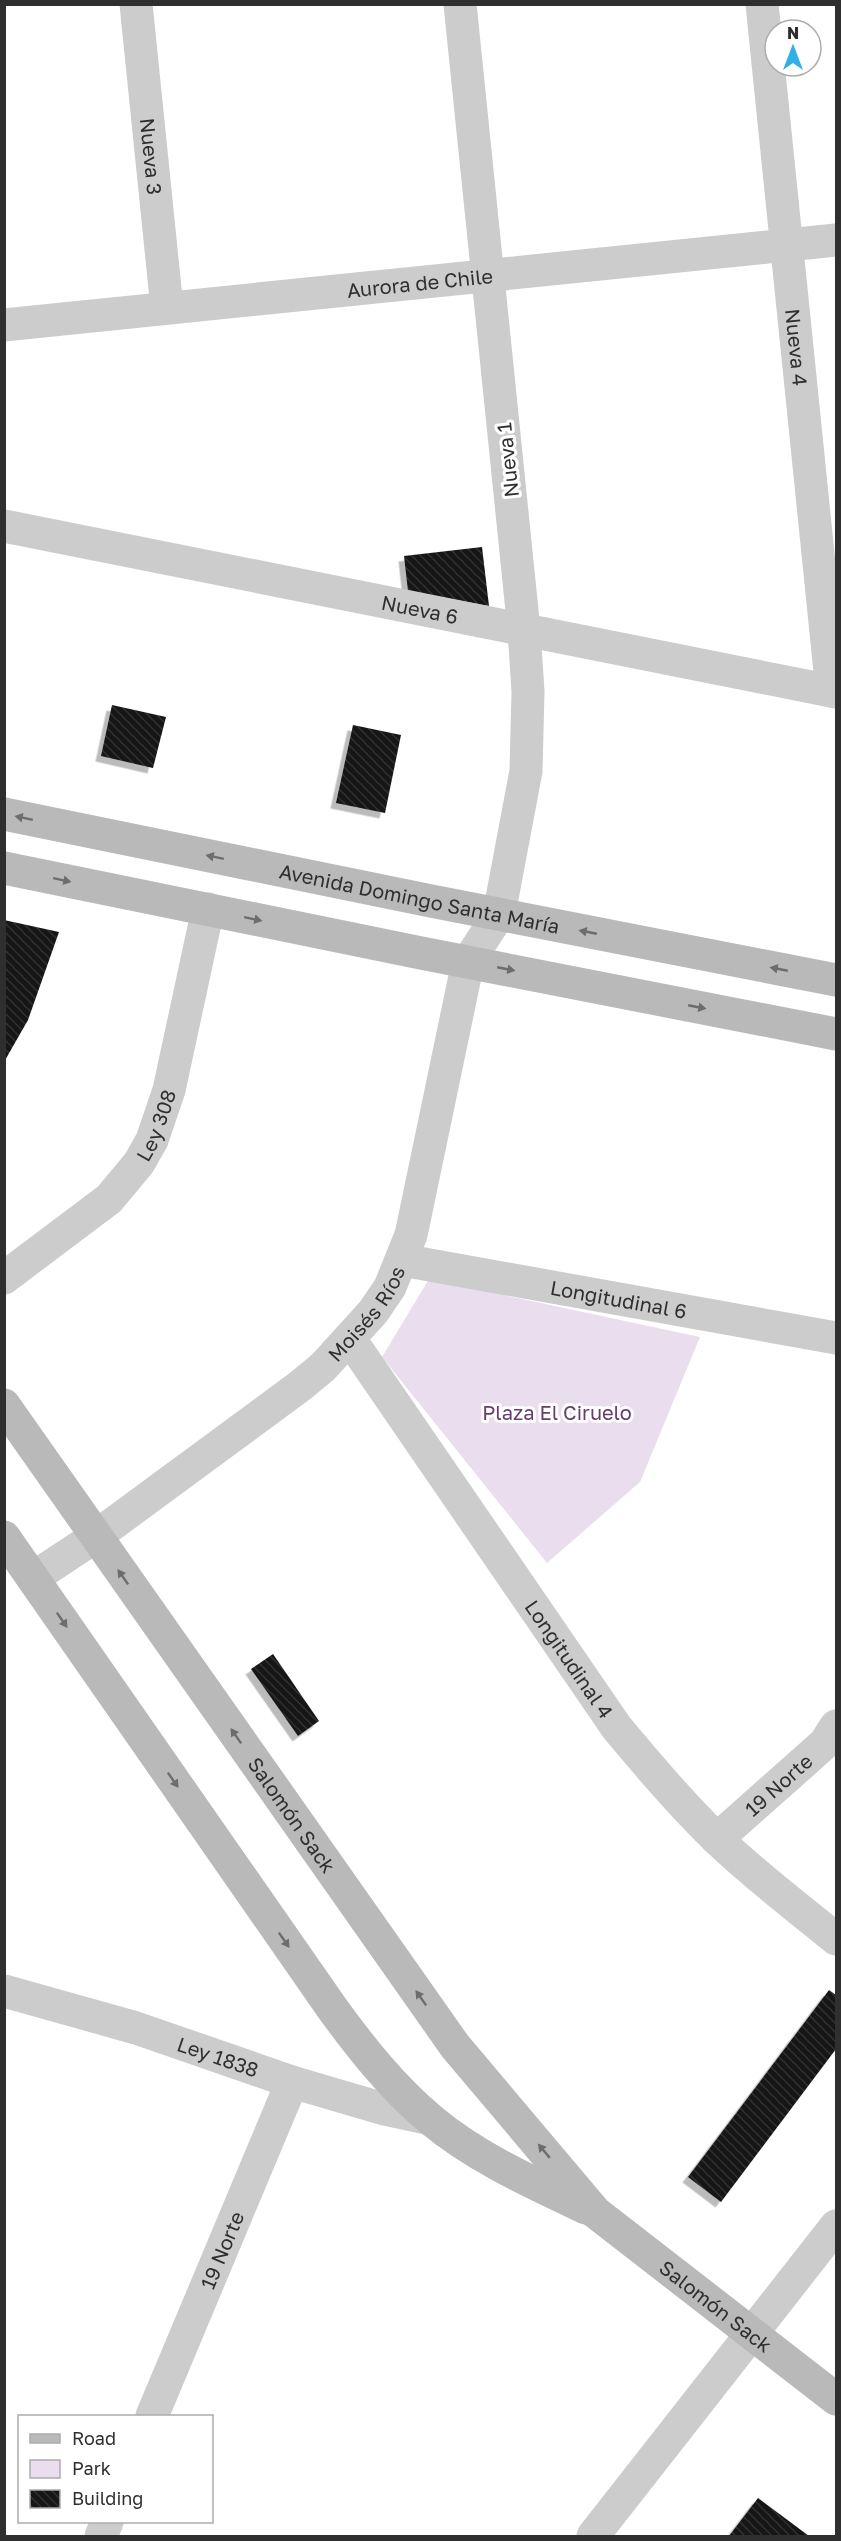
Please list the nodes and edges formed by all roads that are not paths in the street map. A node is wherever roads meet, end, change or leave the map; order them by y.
1 (136, 4) edge
2 (460, 4) edge
3 (762, 4) edge
4 (837, 240) edge
5 (786, 245) junction
6 (488, 275) junction
7 (167, 308) junction
8 (4, 325) edge
9 (4, 526) edge
10 (524, 630) junction
11 (834, 691) edge
12 (4, 814) edge
13 (4, 868) edge
14 (208, 909) junction
15 (499, 914) junction
16 (468, 962) junction
17 (837, 980) edge
18 (837, 1034) edge
19 (402, 1260) junction
20 (4, 1278) edge
21 (837, 1338) edge
22 (350, 1339) junction
23 (4, 1405) edge
24 (4, 1537) edge
25 (95, 1537) junction
26 (33, 1578) junction
27 (837, 1726) edge
28 (717, 1839) junction
29 (837, 1939) edge
30 (4, 1991) edge
31 (292, 2082) junction
32 (430, 2119) junction
33 (595, 2212) junction
34 (837, 2226) edge
35 (752, 2333) junction
36 (837, 2399) edge
37 (152, 2415) edge
38 (593, 2536) edge

1 - 7 street, Nueva 3
2 - 6 street, Nueva 1
3 - 5 street, Nueva 4
4 - 5 street, Aurora de Chile
5 - 6 street, Aurora de Chile
5 - 11 street, Nueva 4
6 - 7 street, Aurora de Chile
6 - 10 street, Nueva 1
7 - 8 street, Aurora de Chile
9 - 10 street, Nueva 6
10 - 11 street, Nueva 6
10 - 15 street, Nueva 1
15 -> 12 main road, Avenida Domingo Santa María
13 -> 14 main road
14 -> 16 main road
14 - 20 street, Ley 308
15 - 16 street, Moisés Ríos
17 -> 15 main road, Avenida Domingo Santa María
16 -> 18 main road
16 - 19 street, Moisés Ríos
19 - 21 street, Longitudinal 6
19 - 22 street, Moisés Ríos
22 - 25 street, Moisés Ríos
22 - 28 street, Longitudinal 4
23 - 25 main road, Salomón Sack
24 - 26 main road, Salomón Sack
25 - 26 street, Moisés Ríos
33 -> 25 main road, Salomón Sack
26 -> 32 main road, Salomón Sack
27 - 28 street, 19 Norte
28 - 29 street, Longitudinal 4
30 - 31 street, Ley 1838
31 - 32 street, Ley 1838
31 - 37 street, 19 Norte
32 - 33 main road, Salomón Sack
33 - 35 main road, Salomón Sack
34 - 35 street
35 - 36 main road, Salomón Sack
35 - 38 street

